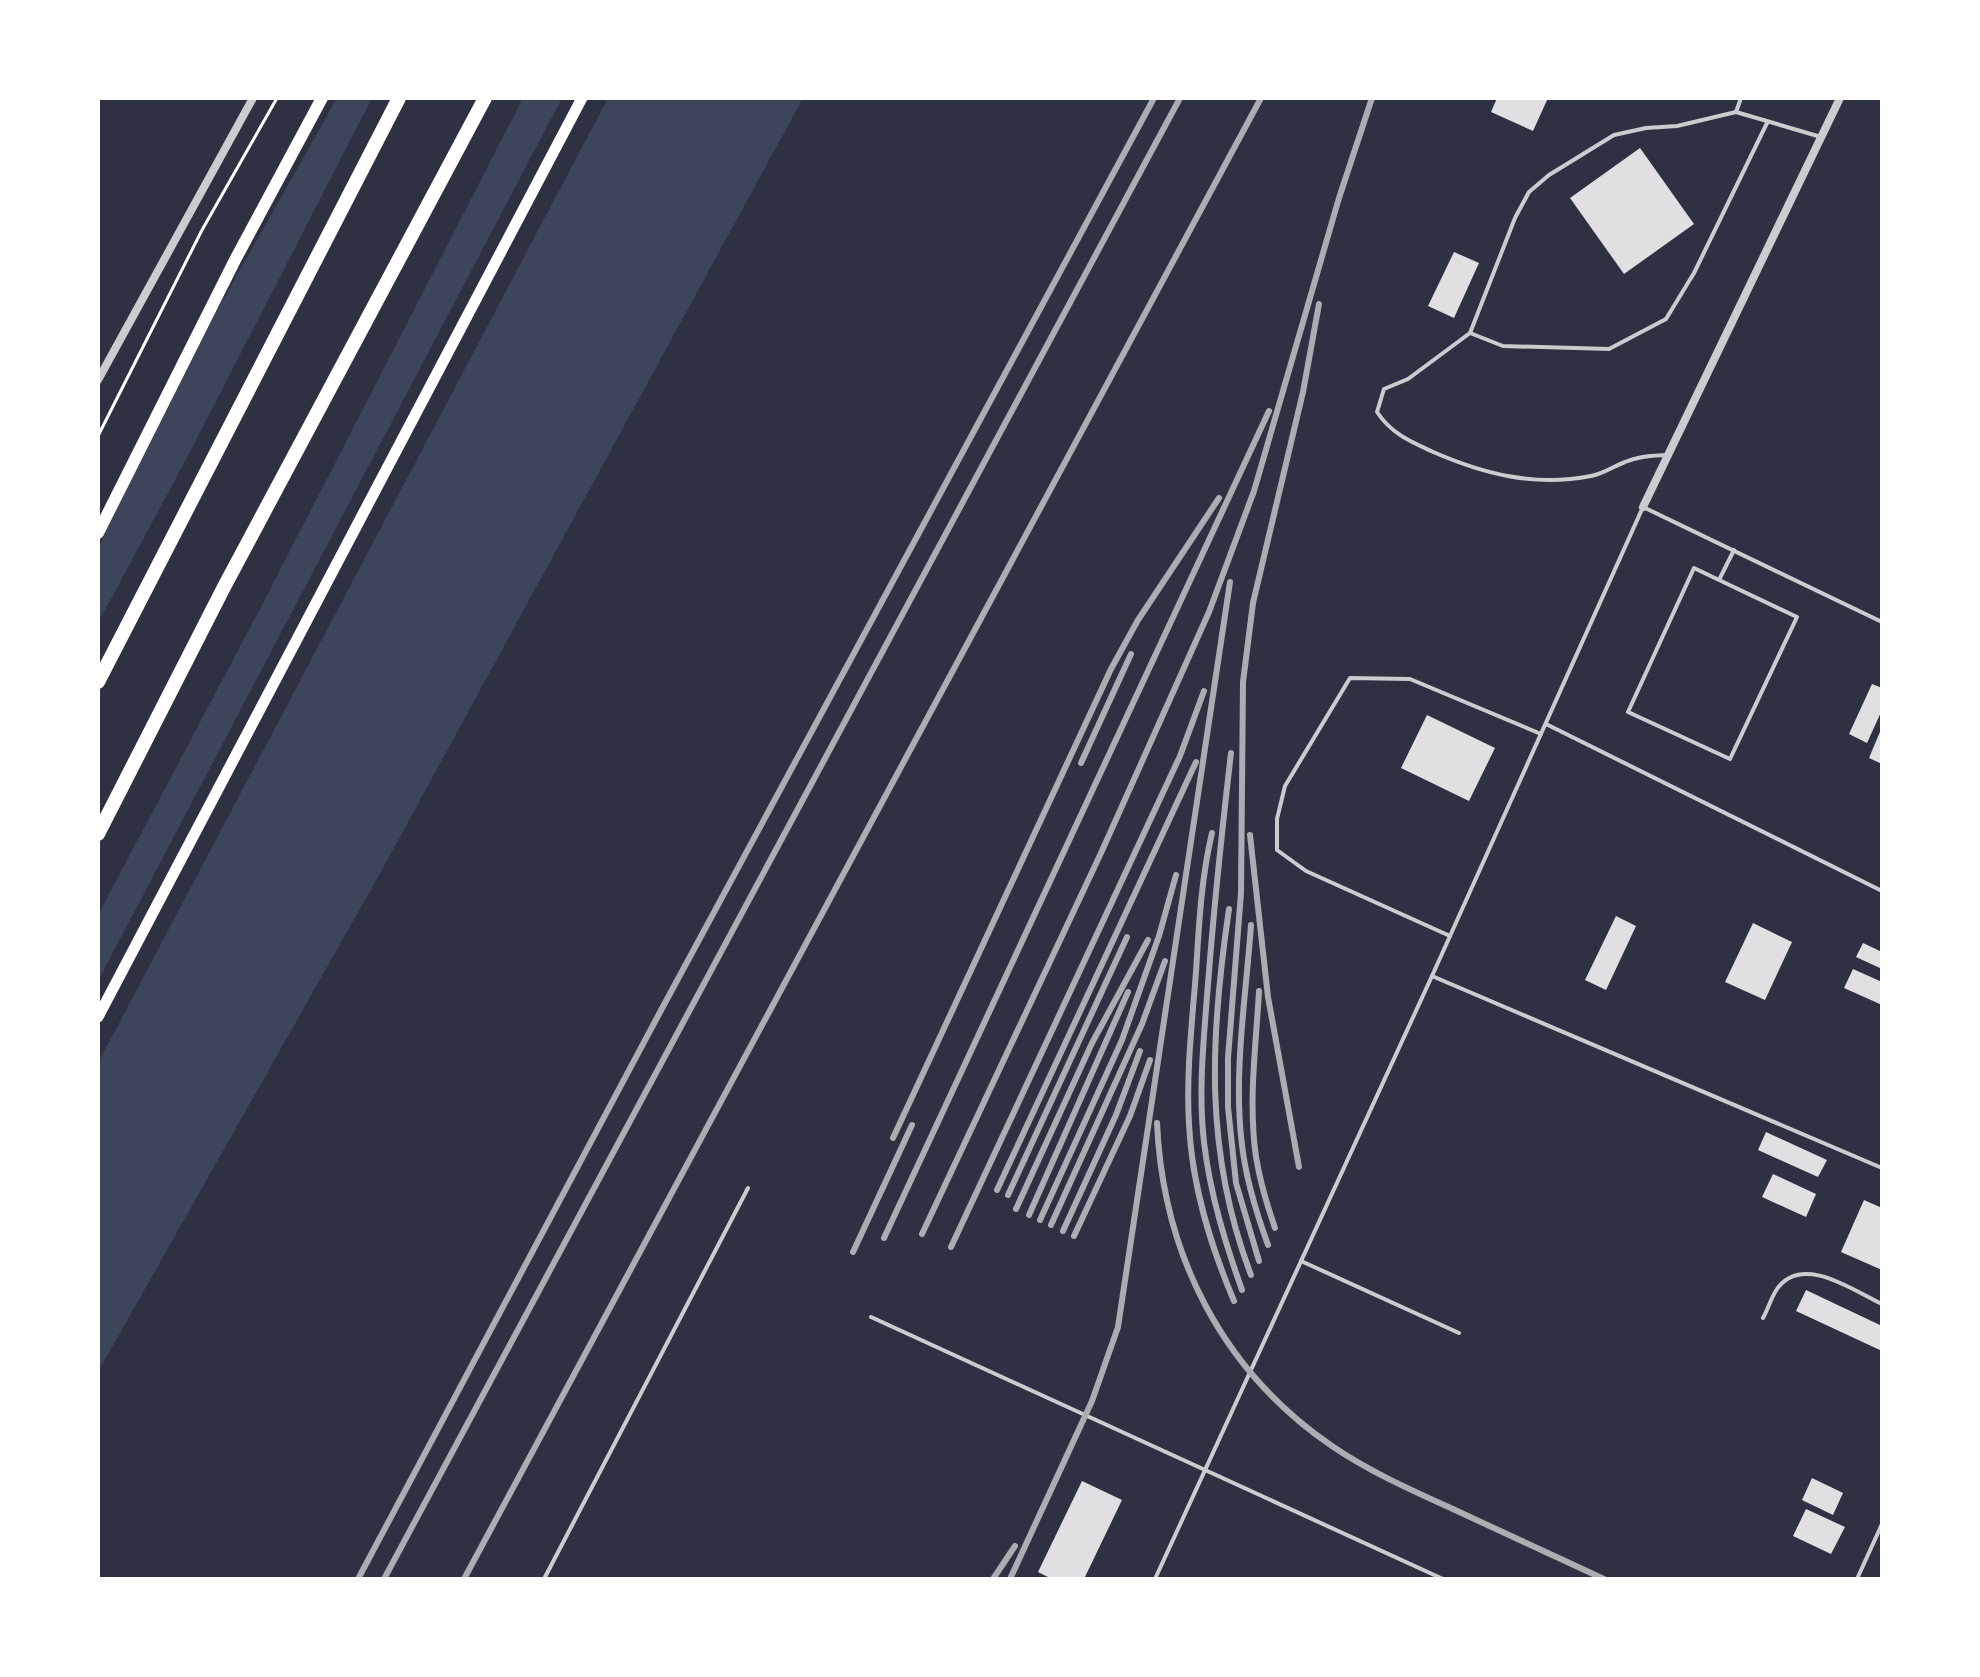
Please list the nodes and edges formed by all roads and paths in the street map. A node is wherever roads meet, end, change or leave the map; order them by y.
1 (253, 98) edge
2 (277, 98) edge
3 (322, 98) edge
4 (399, 98) edge
5 (485, 98) edge
6 (582, 98) edge
7 (1741, 98) edge
8 (1840, 98) edge
9 (1736, 112) junction
10 (1767, 123) junction
11 (1822, 137) junction
12 (1470, 333) junction
13 (98, 380) edge
14 (98, 436) edge
15 (1667, 455) junction
16 (1643, 507) junction
17 (98, 533) edge
18 (1734, 550) junction
19 (1719, 580) junction
20 (1882, 622) edge
21 (98, 682) edge
22 (1546, 724) junction
23 (1541, 734) junction
24 (98, 834) edge
25 (1882, 891) edge
26 (1450, 936) junction
27 (1432, 976) junction
28 (98, 1017) edge
29 (1882, 1168) edge
30 (748, 1188) dead end
31 (1301, 1261) junction
32 (1882, 1304) edge
33 (871, 1317) dead end
34 (1763, 1318) dead end
35 (1459, 1333) dead end
36 (1206, 1469) junction
37 (1882, 1524) edge
38 (544, 1579) edge
39 (1155, 1579) edge
40 (1443, 1579) edge
41 (1857, 1579) edge

1 - 13 street
2 - 14 path
3 - 17 main road
4 - 21 highway
5 - 24 highway
6 - 28 main road
7 - 9 lane
8 - 11 street
9 - 10 lane
9 - 12 lane
10 - 11 lane
10 - 12 lane
11 - 15 street
12 - 15 lane
15 - 16 street
16 - 18 lane
16 - 22 lane
18 - 19 lane
18 - 20 lane
19 - 19 lane
22 - 23 lane
22 - 25 lane
23 - 26 lane
23 - 26 lane
26 - 27 lane
27 - 29 lane
27 - 31 lane
30 - 38 lane
31 - 35 lane
31 - 36 lane
32 - 34 lane
33 - 36 lane
36 - 39 lane
36 - 40 lane
37 - 41 lane

